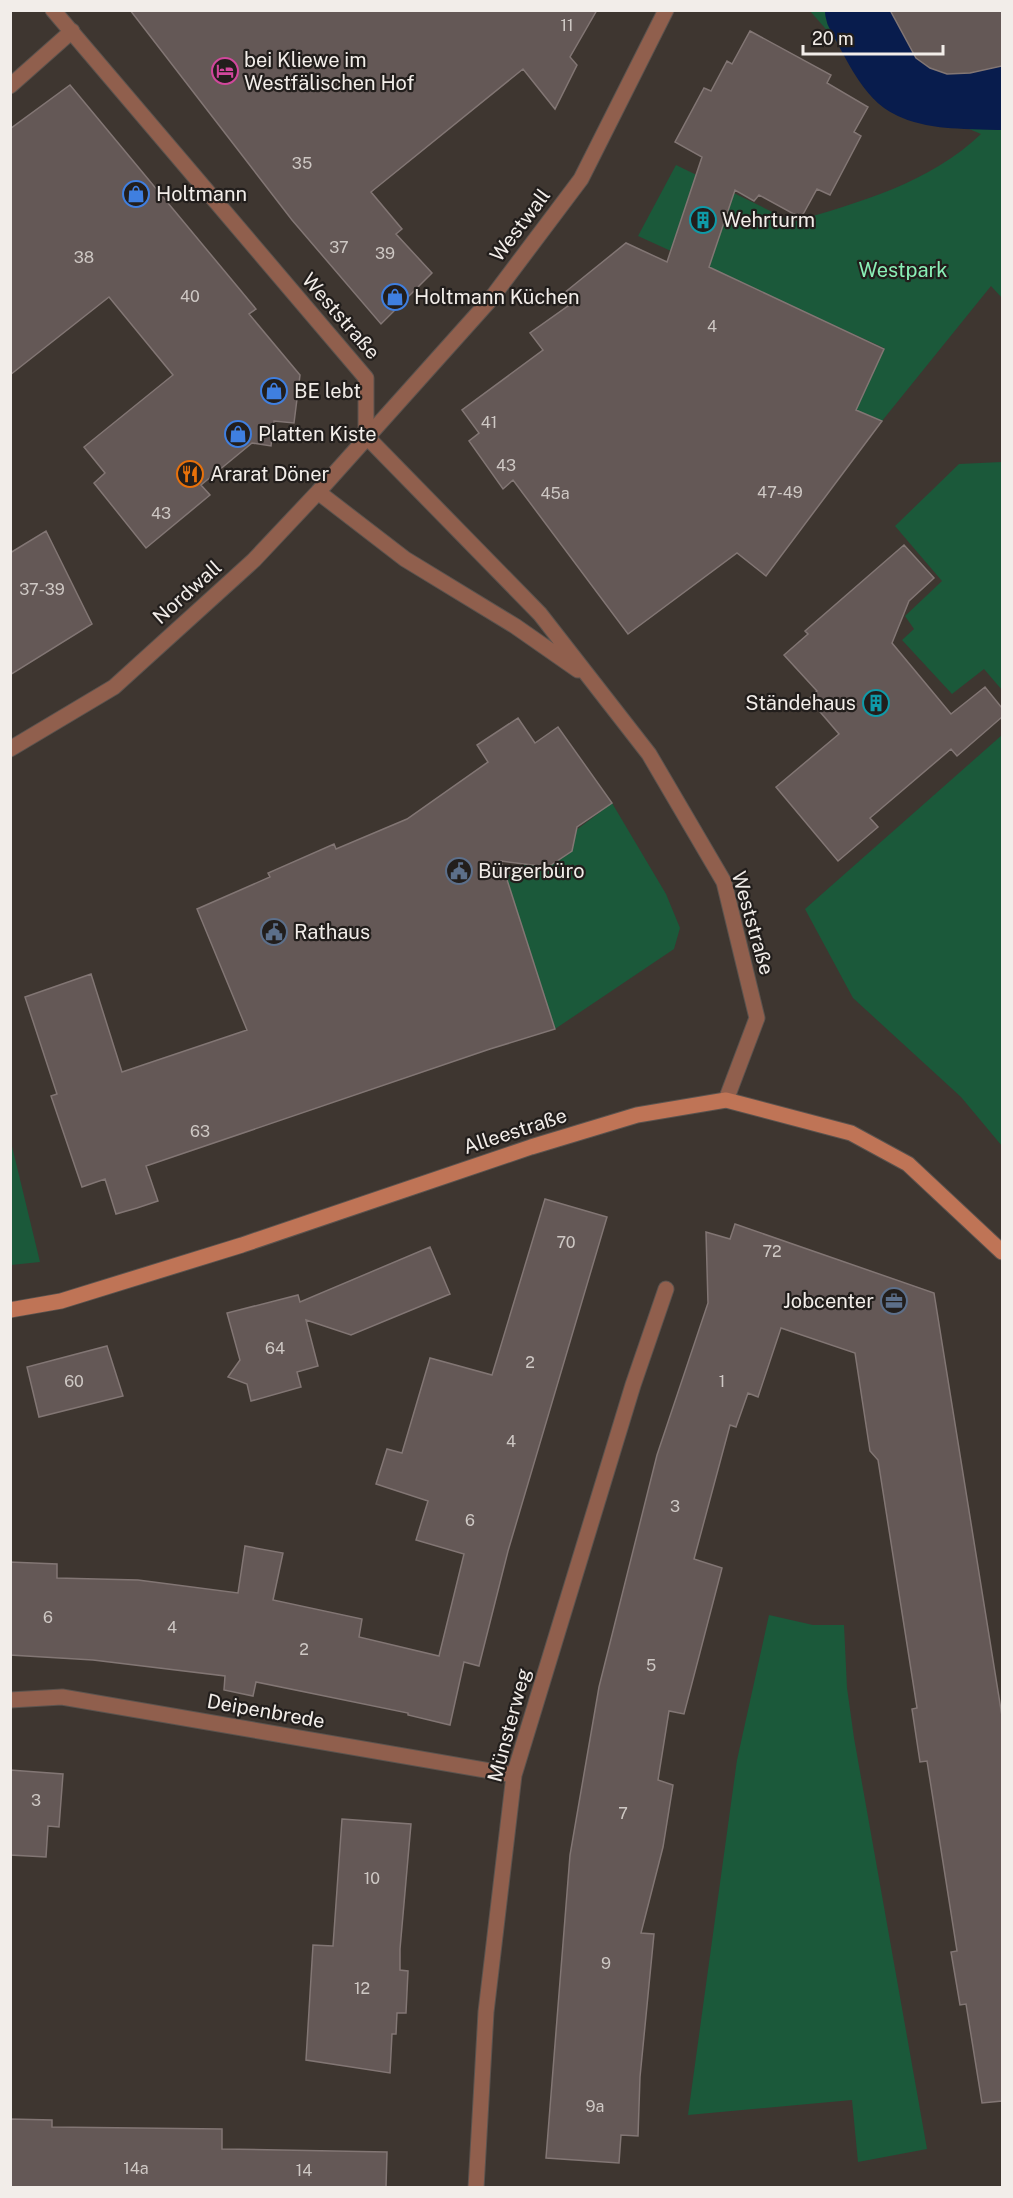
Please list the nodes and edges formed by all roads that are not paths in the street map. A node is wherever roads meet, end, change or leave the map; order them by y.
1 (53, 10) edge
2 (666, 10) edge
3 (72, 31) junction
4 (10, 86) edge
5 (366, 436) junction
6 (318, 492) junction
7 (592, 681) junction
8 (10, 749) edge
9 (726, 1100) junction
10 (1002, 1252) edge
11 (666, 1289) dead end
12 (10, 1310) edge
13 (10, 1700) edge
14 (513, 1775) junction
15 (476, 2187) edge

1 - 3 street, Weststraße
2 - 5 street, Westwall
3 - 4 street
3 - 5 street, Weststraße
5 - 6 street, Nordwall
5 - 7 street, Weststraße
6 - 7 street, Weststraße
6 - 8 street, Nordwall
7 - 9 street, Weststraße
9 - 10 main road, Alleestraße
9 - 12 main road, Alleestraße
11 - 14 street, Münsterweg
13 - 14 street, Deipenbrede
14 - 15 street, Münsterweg

